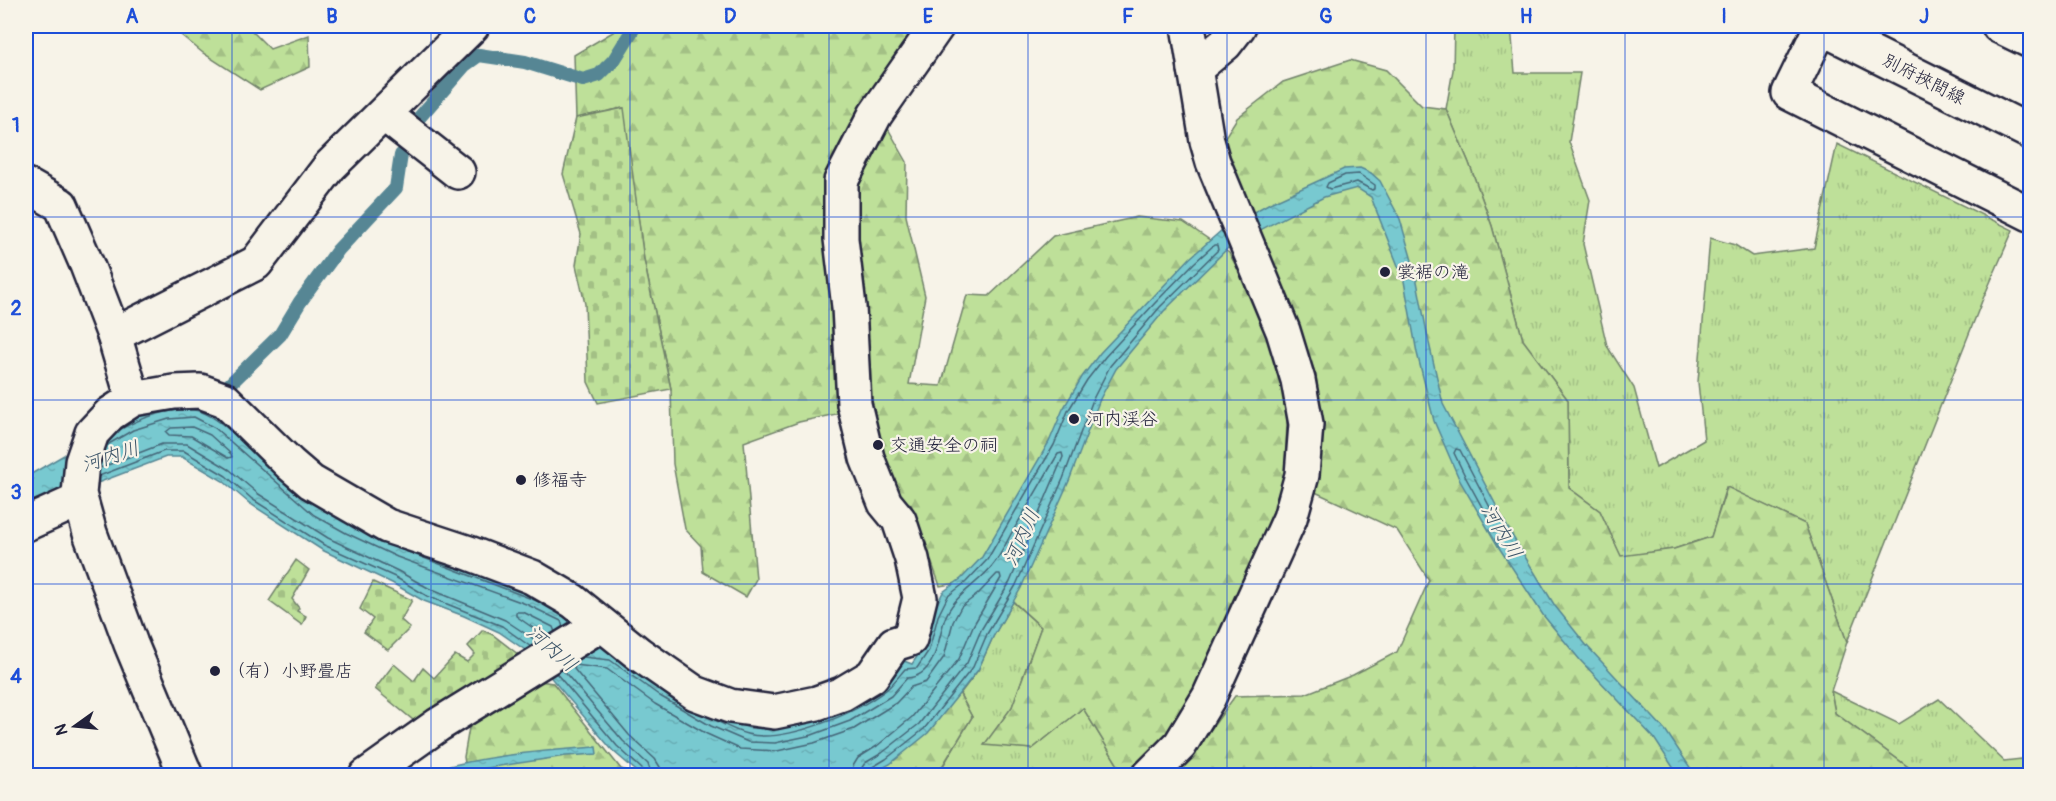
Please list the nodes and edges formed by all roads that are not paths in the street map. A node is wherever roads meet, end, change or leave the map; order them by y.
1 (472, 26) edge
2 (937, 26) edge
3 (1188, 26) edge
4 (1239, 26) edge
5 (1820, 26) edge
6 (1999, 26) edge
7 (2031, 41) edge
8 (1196, 69) junction
9 (375, 123) junction
10 (2031, 132) edge
11 (458, 172) dead end
12 (26, 185) edge
13 (2031, 214) edge
14 (114, 335) junction
15 (133, 399) junction
16 (79, 497) junction
17 (26, 524) edge
18 (597, 626) junction
19 (186, 776) edge
20 (366, 776) edge
21 (1149, 776) edge

1 - 9 street
2 - 18 street
3 - 8 street
4 - 8 street
5 - 10 street, 別府挾間線
5 - 13 street
6 - 7 street
8 - 21 street
9 - 11 street
9 - 14 street
12 - 14 street
14 - 15 street
15 - 16 street
15 - 18 street
16 - 17 street
16 - 19 street
18 - 20 street

